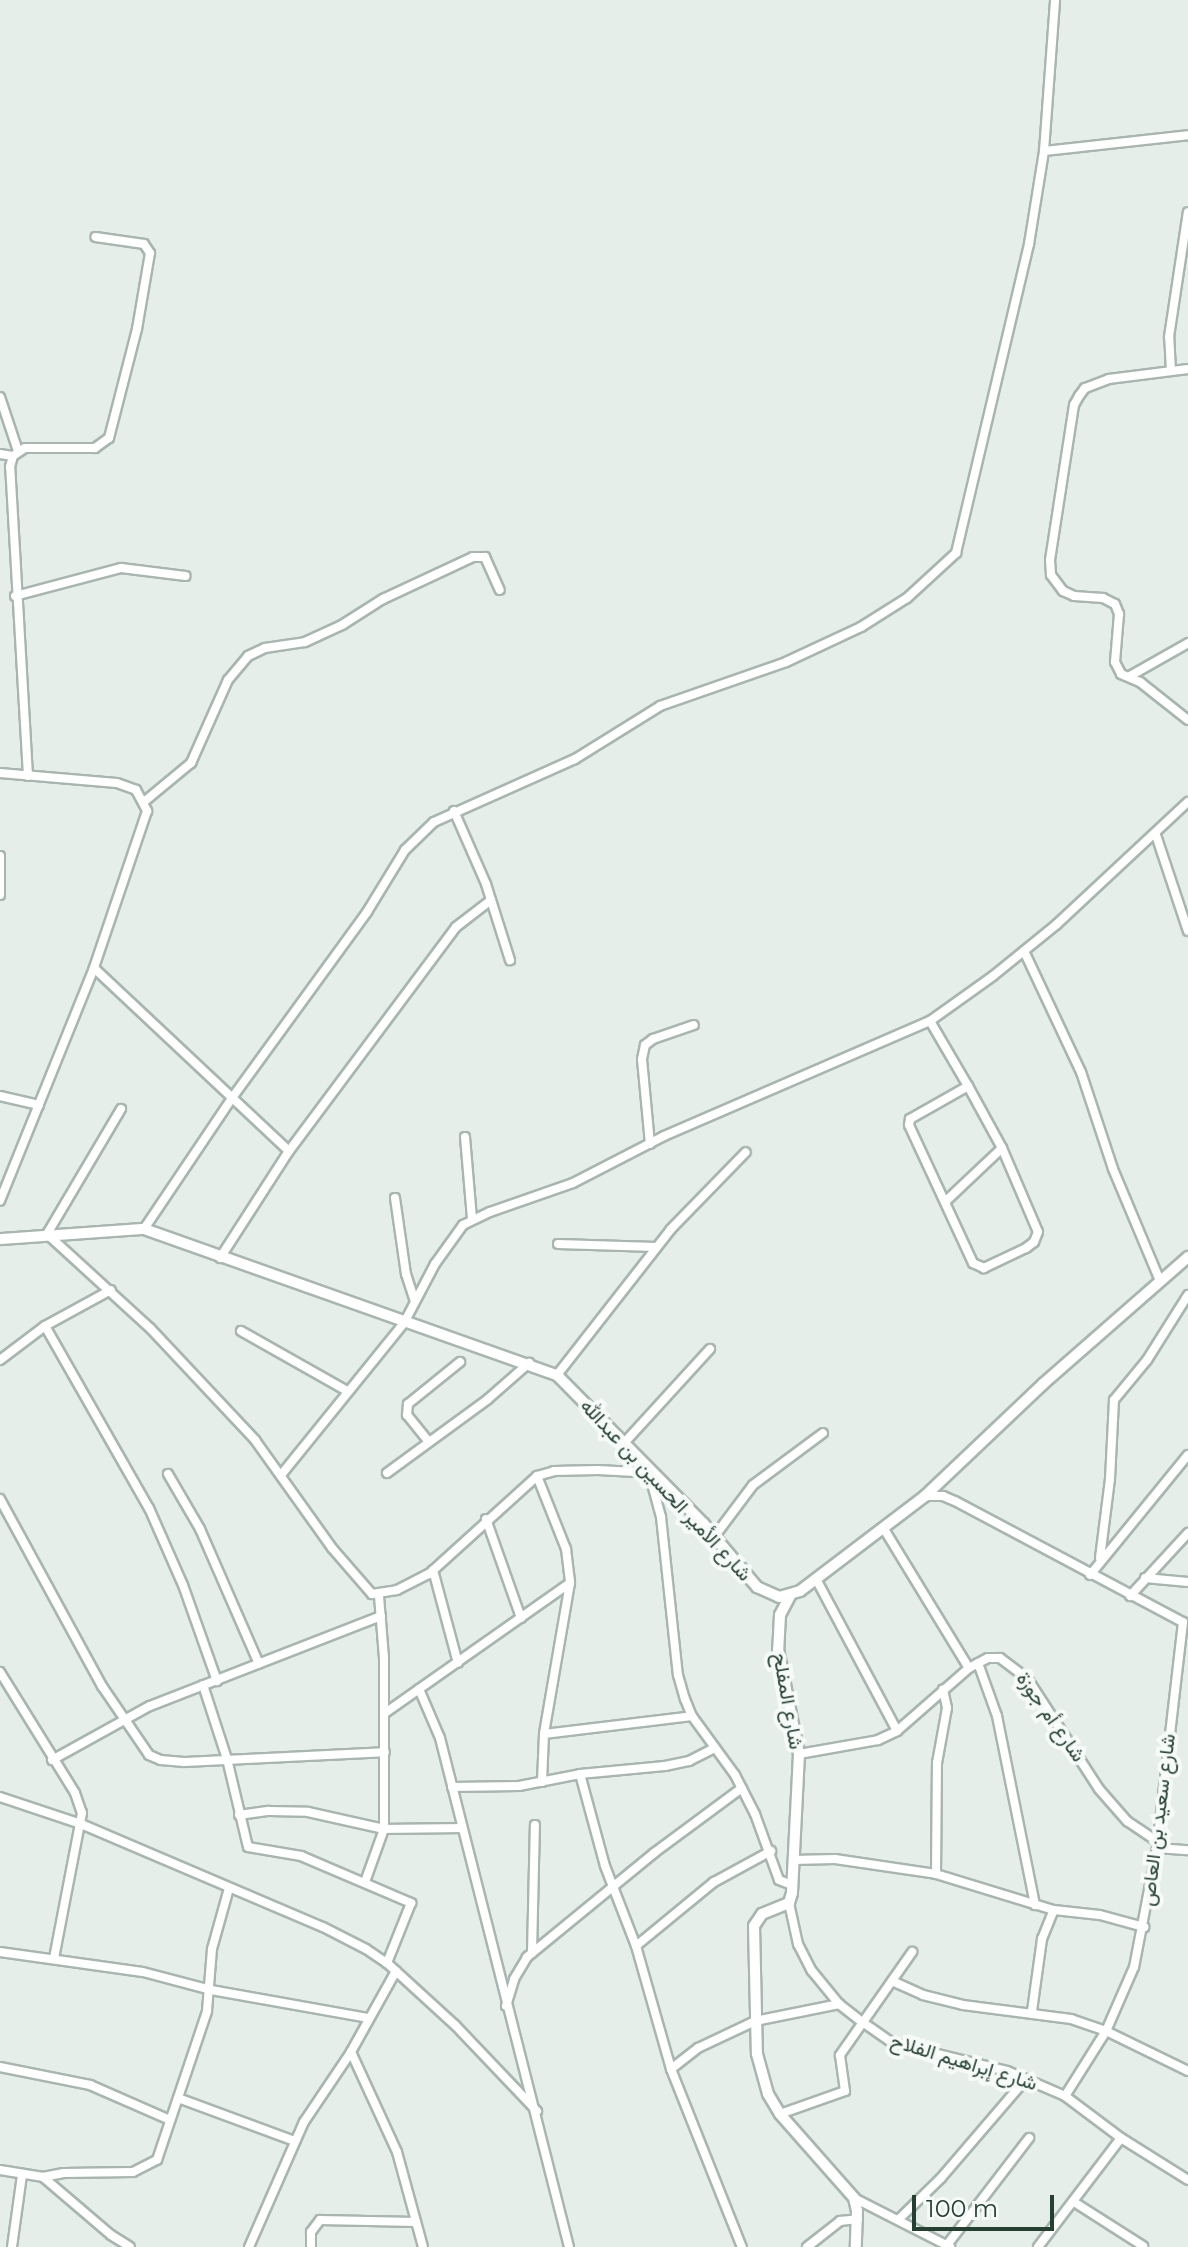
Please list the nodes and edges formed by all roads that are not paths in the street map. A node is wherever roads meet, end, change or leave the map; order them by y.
1 (1055, 0) edge
2 (1188, 135) edge
3 (1044, 151) junction
4 (1188, 212) edge
5 (96, 237) dead end
6 (1188, 369) edge
7 (1171, 371) junction
8 (0, 397) edge
9 (0, 454) edge
10 (16, 454) junction
11 (186, 576) dead end
12 (500, 590) dead end
13 (15, 596) junction
14 (1188, 643) edge
15 (1130, 676) junction
16 (1188, 720) edge
17 (0, 773) edge
18 (28, 776) junction
19 (145, 801) junction
20 (1188, 802) edge
21 (454, 811) junction
22 (1156, 835) junction
23 (0, 856) edge
24 (0, 895) edge
25 (491, 900) junction
26 (1188, 931) edge
27 (1024, 951) junction
28 (510, 960) dead end
29 (94, 968) junction
30 (930, 1021) junction
31 (694, 1025) dead end
32 (968, 1086) junction
33 (0, 1096) edge
34 (232, 1098) junction
35 (39, 1105) junction
36 (121, 1109) dead end
37 (465, 1137) dead end
38 (650, 1144) junction
39 (1002, 1148) junction
40 (289, 1151) junction
41 (746, 1152) dead end
42 (395, 1198) dead end
43 (0, 1201) edge
44 (946, 1201) junction
45 (472, 1219) junction
46 (144, 1229) junction
47 (47, 1234) junction
48 (0, 1239) edge
49 (558, 1244) dead end
50 (656, 1247) junction
51 (1188, 1257) edge
52 (220, 1258) junction
53 (1160, 1281) junction
54 (111, 1290) junction
55 (1188, 1295) edge
56 (415, 1301) junction
57 (404, 1323) junction
58 (45, 1326) junction
59 (241, 1331) dead end
60 (710, 1349) dead end
61 (0, 1360) edge
62 (460, 1362) dead end
63 (529, 1363) junction
64 (557, 1375) junction
65 (347, 1391) junction
66 (823, 1433) dead end
67 (429, 1442) junction
68 (625, 1442) junction
69 (1188, 1455) edge
70 (387, 1473) dead end
71 (652, 1473) junction
72 (168, 1474) dead end
73 (281, 1475) junction
74 (537, 1476) junction
75 (925, 1496) junction
76 (0, 1499) edge
77 (486, 1519) junction
78 (884, 1529) junction
79 (1188, 1533) edge
80 (714, 1537) junction
81 (1100, 1558) junction
82 (433, 1570) junction
83 (1090, 1575) junction
84 (1145, 1578) junction
85 (816, 1579) junction
86 (1188, 1582) edge
87 (570, 1583) junction
88 (379, 1596) junction
89 (790, 1596) junction
90 (1130, 1596) junction
91 (381, 1616) junction
92 (521, 1618) junction
93 (1185, 1618) edge
94 (458, 1663) junction
95 (259, 1664) junction
96 (973, 1665) junction
97 (0, 1672) edge
98 (217, 1681) junction
99 (203, 1685) junction
100 (419, 1689) junction
101 (943, 1689) junction
102 (385, 1713) junction
103 (692, 1716) junction
104 (122, 1719) junction
105 (897, 1731) junction
106 (544, 1734) junction
107 (715, 1748) junction
108 (385, 1752) junction
109 (799, 1754) junction
110 (227, 1759) junction
111 (52, 1760) junction
112 (580, 1774) junction
113 (542, 1782) junction
114 (452, 1787) junction
115 (742, 1788) junction
116 (0, 1797) edge
117 (239, 1815) junction
118 (81, 1824) junction
119 (535, 1825) dead end
120 (462, 1828) junction
121 (384, 1829) junction
122 (1157, 1845) junction
123 (1188, 1850) edge
124 (771, 1851) junction
125 (793, 1860) junction
126 (936, 1874) junction
127 (365, 1882) junction
128 (792, 1885) junction
129 (612, 1886) junction
130 (229, 1888) junction
131 (789, 1903) junction
132 (1035, 1905) junction
133 (1054, 1910) junction
134 (1144, 1927) junction
135 (636, 1946) junction
136 (0, 1952) edge
137 (912, 1952) dead end
138 (532, 1953) junction
139 (54, 1959) junction
140 (387, 1963) junction
141 (396, 1971) junction
142 (892, 1981) junction
143 (211, 1990) junction
144 (839, 2004) junction
145 (506, 2008) junction
146 (1032, 2011) junction
147 (368, 2018) junction
148 (755, 2021) junction
149 (861, 2021) junction
150 (1106, 2031) junction
151 (351, 2052) junction
152 (0, 2067) edge
153 (671, 2069) junction
154 (1188, 2071) edge
155 (1026, 2079) junction
156 (1065, 2096) junction
157 (178, 2098) junction
158 (537, 2111) junction
159 (780, 2114) junction
160 (170, 2120) junction
161 (1029, 2138) dead end
162 (1121, 2138) junction
163 (295, 2141) junction
164 (0, 2170) edge
165 (22, 2175) junction
166 (43, 2177) junction
167 (1188, 2180) edge
168 (854, 2198) junction
169 (1074, 2202) junction
170 (858, 2219) junction
171 (898, 2220) junction
172 (416, 2222) junction
173 (949, 2246) edge
174 (1143, 2246) edge
175 (12, 2247) edge
176 (130, 2247) edge
177 (249, 2247) edge
178 (311, 2247) edge
179 (423, 2247) edge
180 (569, 2247) edge
181 (742, 2247) edge
182 (807, 2247) edge
183 (856, 2247) edge
184 (1038, 2247) edge

1 - 3 street
2 - 3 street
3 - 21 street
4 - 7 street
5 - 10 street
6 - 7 street
7 - 15 street
8 - 10 street
9 - 10 street
10 - 13 street
11 - 13 street
12 - 19 street
13 - 18 street
14 - 15 street
15 - 16 street
17 - 18 street
18 - 19 street
19 - 29 street
20 - 22 street
21 - 25 street
21 - 34 street
22 - 26 street
22 - 27 street
23 - 24 street
25 - 28 street
25 - 40 street
27 - 30 street
27 - 53 street
29 - 34 street
29 - 35 street
30 - 32 street
30 - 38 street
31 - 38 street
32 - 39 street
32 - 44 street
33 - 35 street
34 - 40 street
34 - 46 street
35 - 43 street
36 - 47 street
37 - 45 street
38 - 45 street
39 - 44 street
39 - 44 street
40 - 52 street
41 - 50 street
42 - 56 street
45 - 56 street
46 - 47 street, شارع الأمير الحسين بن عبدالله
46 - 52 street, شارع الأمير الحسين بن عبدالله
47 - 48 street, شارع الأمير الحسين بن عبدالله
47 - 54 street
49 - 50 street
50 - 64 street
51 - 53 street
52 - 57 street, شارع الأمير الحسين بن عبدالله
53 - 75 street
54 - 58 street
54 - 73 street
55 - 81 street
56 - 57 street
57 - 63 street, شارع الأمير الحسين بن عبدالله
57 - 65 street
58 - 61 street
58 - 98 street
59 - 65 street
60 - 68 street
62 - 67 street
63 - 64 street, شارع الأمير الحسين بن عبدالله
63 - 67 street
64 - 68 street, شارع الأمير الحسين بن عبدالله
65 - 73 street
66 - 80 street
67 - 70 street
68 - 71 street, شارع الأمير الحسين بن عبدالله
69 - 81 street
71 - 74 street
71 - 80 street, شارع الأمير الحسين بن عبدالله
71 - 103 street
72 - 95 street
73 - 88 street
74 - 77 street
74 - 87 street
75 - 78 street
75 - 83 street, شارع سعيد بن العاص
76 - 104 street
77 - 82 street
77 - 92 street
78 - 85 street
78 - 96 street
79 - 84 street
80 - 89 street, شارع الأمير الحسين بن عبدالله
81 - 83 street
82 - 88 street
82 - 94 street
83 - 90 street, شارع سعيد بن العاص
84 - 86 street
84 - 90 street
85 - 89 street
85 - 105 street
87 - 92 street
87 - 106 street
88 - 91 street
89 - 109 street, شارع المفلح
90 - 93 street, شارع سعيد بن العاص
91 - 95 street
91 - 102 street
92 - 94 street
93 - 122 street, شارع سعيد بن العاص
94 - 100 street
95 - 98 street
96 - 101 street
96 - 122 street, شارع أم جوزة
96 - 132 street
97 - 111 street
98 - 99 street
99 - 104 street
99 - 110 street
100 - 102 street
100 - 114 street
101 - 105 street
101 - 126 street
102 - 108 street
103 - 106 street
103 - 107 street
104 - 110 street
104 - 111 street
105 - 109 street
106 - 113 street
107 - 112 street
107 - 115 street
108 - 110 street
108 - 121 street
109 - 125 street, شارع المفلح
110 - 117 street
111 - 118 street
112 - 113 street
112 - 129 street
113 - 114 street
114 - 120 street
115 - 124 street
115 - 129 street
116 - 118 street
117 - 121 street
117 - 127 street
118 - 130 street
118 - 139 street
119 - 138 street
120 - 121 street
120 - 145 street
121 - 127 street
122 - 123 street
122 - 134 street, شارع سعيد بن العاص
124 - 128 street
124 - 135 street
125 - 126 street
125 - 128 street, شارع المفلح
126 - 132 street
127 - 140 street
128 - 131 street, شارع المفلح
129 - 135 street
129 - 138 street
130 - 140 street
130 - 143 street
131 - 144 street, شارع إبراهيم الفلاح
131 - 148 street
132 - 133 street
133 - 134 street
133 - 146 street
134 - 150 street, شارع سعيد بن العاص
135 - 153 street
136 - 139 street
137 - 142 street
138 - 145 street
139 - 143 street
140 - 141 street
141 - 147 street
141 - 158 street
142 - 146 street
142 - 149 street
143 - 147 street
143 - 157 street
144 - 148 street
144 - 149 street, شارع إبراهيم الفلاح
145 - 158 street
146 - 150 street
147 - 151 street
148 - 153 street
148 - 159 street
149 - 155 street, شارع إبراهيم الفلاح
149 - 159 street
150 - 154 street
150 - 156 street, شارع سعيد بن العاص
151 - 163 street
151 - 172 street
152 - 160 street
153 - 181 street
155 - 156 street, شارع إبراهيم الفلاح
155 - 171 street
156 - 162 street, شارع إبراهيم الفلاح
157 - 160 street
157 - 163 street
158 - 180 street
159 - 168 street
160 - 166 street
161 - 173 street
162 - 167 street, شارع إبراهيم الفلاح
162 - 169 street
163 - 177 street
164 - 165 street
165 - 166 street
165 - 175 street
166 - 176 street
168 - 170 street
168 - 171 street
169 - 174 street
169 - 184 street
170 - 182 street
170 - 183 street
171 - 173 street
172 - 178 street
172 - 179 street

